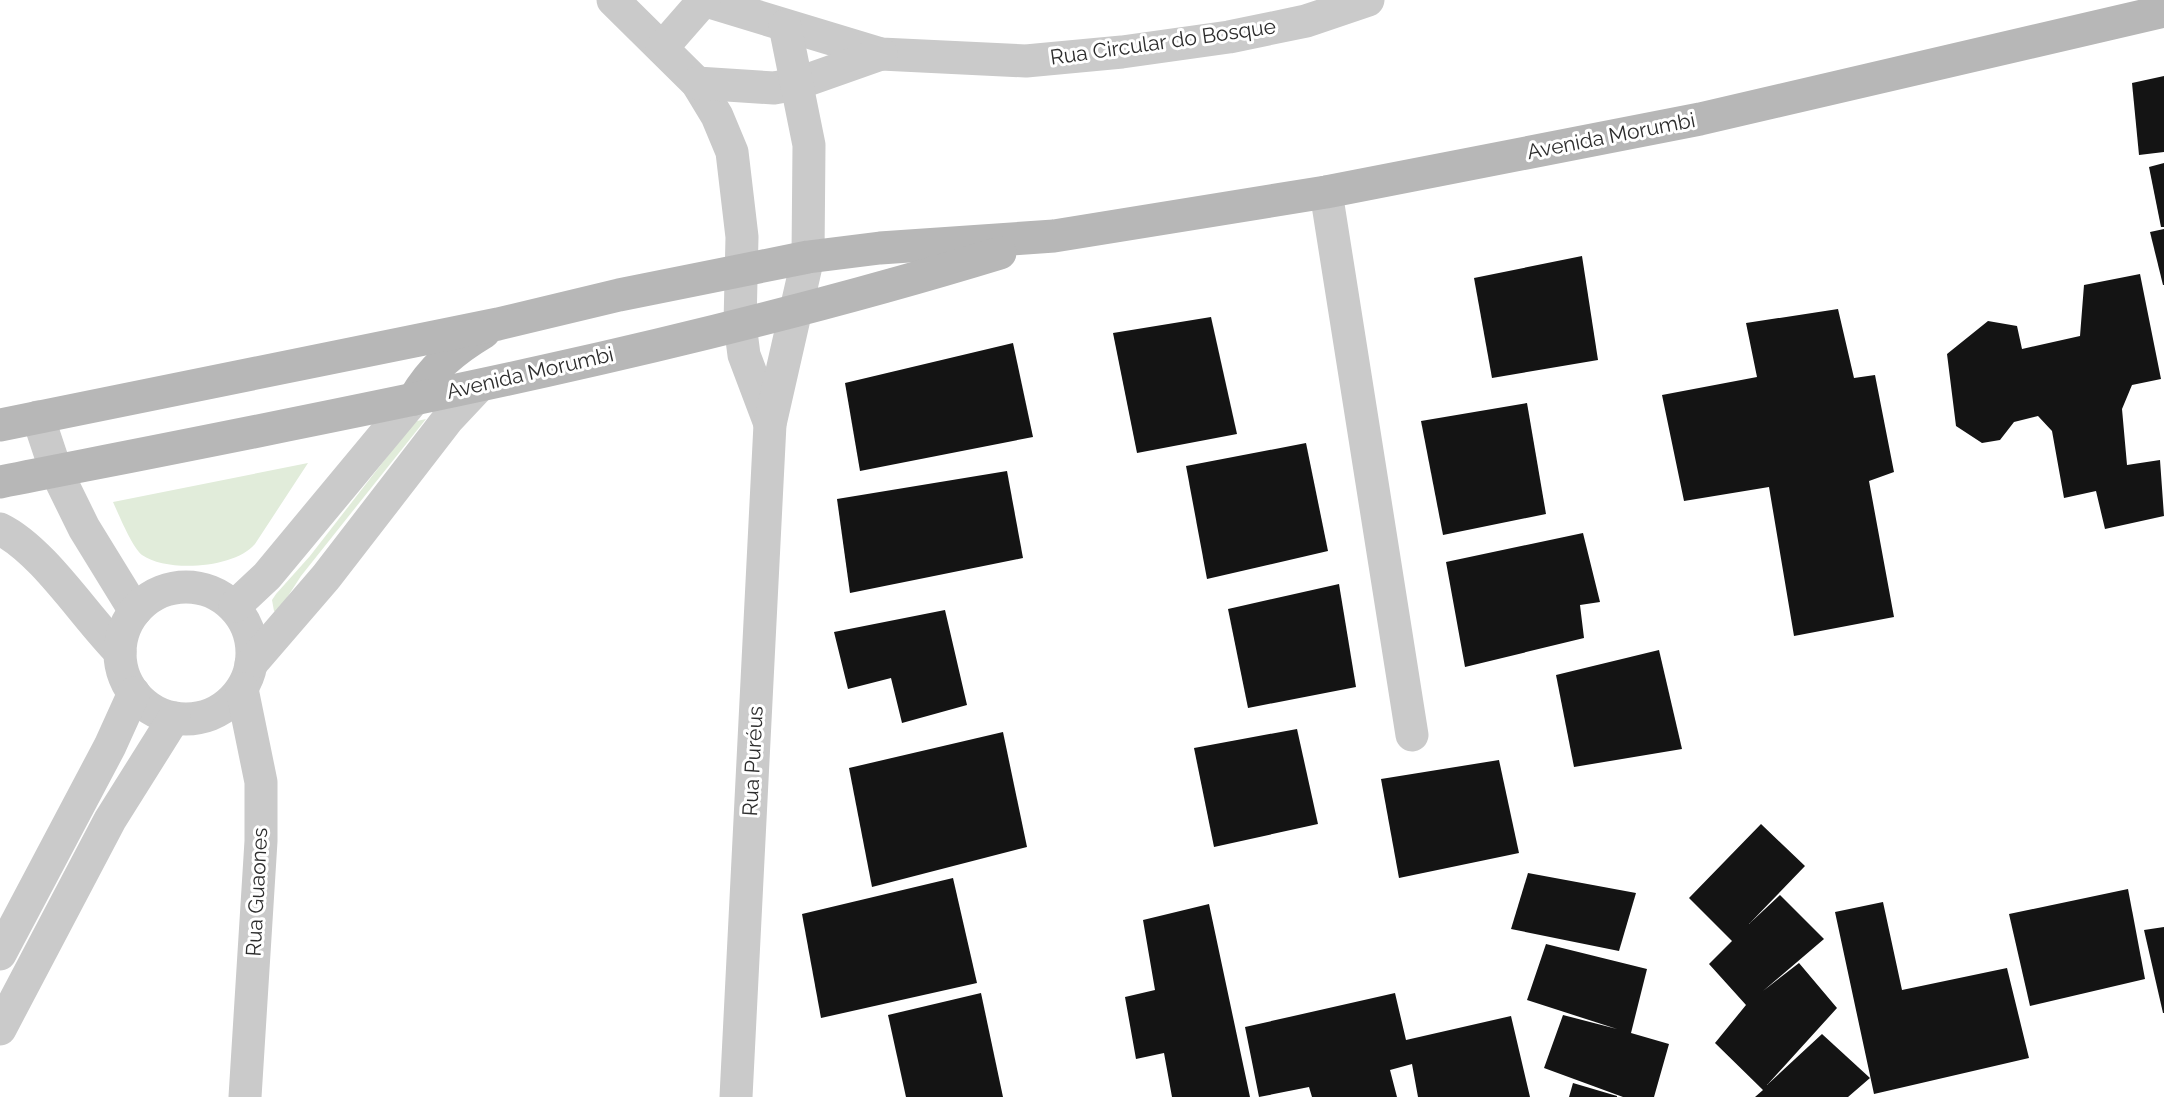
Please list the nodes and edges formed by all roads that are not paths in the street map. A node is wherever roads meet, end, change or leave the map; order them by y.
1 (613, 0) edge
2 (704, 0) edge
3 (1368, 0) edge
4 (2154, 8) edge
5 (785, 26) junction
6 (662, 48) junction
7 (881, 54) junction
8 (697, 83) junction
9 (796, 84) junction
10 (1326, 192) junction
11 (1054, 236) junction
12 (808, 257) junction
13 (741, 272) junction
14 (798, 310) junction
15 (498, 324) junction
16 (740, 324) junction
17 (479, 386) junction
18 (414, 399) junction
19 (38, 417) junction
20 (770, 424) junction
21 (0, 425) edge
22 (56, 471) junction
23 (0, 482) edge
24 (0, 529) edge
25 (0, 561) edge
26 (45, 564) junction
27 (235, 606) junction
28 (135, 611) junction
29 (120, 652) junction
30 (247, 676) junction
31 (134, 693) junction
32 (174, 718) junction
33 (1412, 735) dead end
34 (0, 954) edge
35 (0, 1029) edge
36 (245, 1097) edge
37 (735, 1097) edge

1 - 6 street
2 - 5 street, Rua Circular do Bosque
2 - 6 street, Rua Circular do Bosque
3 - 7 street, Rua Circular do Bosque
4 - 10 main road, Avenida Morumbi
5 - 7 street, Rua Circular do Bosque
5 - 9 street
6 - 8 street
7 - 9 street, Rua Circular do Bosque
8 - 9 street, Rua Circular do Bosque
8 - 13 street, Rua Puréus
9 - 12 street, Rua Puréus
10 - 11 main road, Avenida Morumbi
10 - 33 street
11 - 12 main road, Avenida Morumbi
11 - 14 main road, Avenida Morumbi
12 - 13 main road, Avenida Morumbi
12 - 14 street, Rua Puréus
13 - 15 main road, Avenida Morumbi
13 - 16 street, Rua Puréus
14 - 16 main road, Avenida Morumbi
14 - 20 street, Rua Puréus
15 - 18 main road
15 - 19 main road, Avenida Morumbi
16 - 17 main road, Avenida Morumbi
16 - 20 street, Rua Puréus
17 - 18 main road, Avenida Morumbi
17 - 30 street
18 - 22 main road, Avenida Morumbi
18 - 27 street
19 - 21 main road, Avenida Morumbi
19 - 22 street
20 - 37 street, Rua Puréus
22 - 23 main road, Avenida Morumbi
22 - 28 street
24 - 26 street
25 - 26 street
26 - 29 street
27 - 28 street
27 - 30 street
28 - 29 street
29 - 31 street
30 - 32 street
30 - 36 street, Rua Guaones
31 - 32 street
31 - 34 street
32 - 35 street

